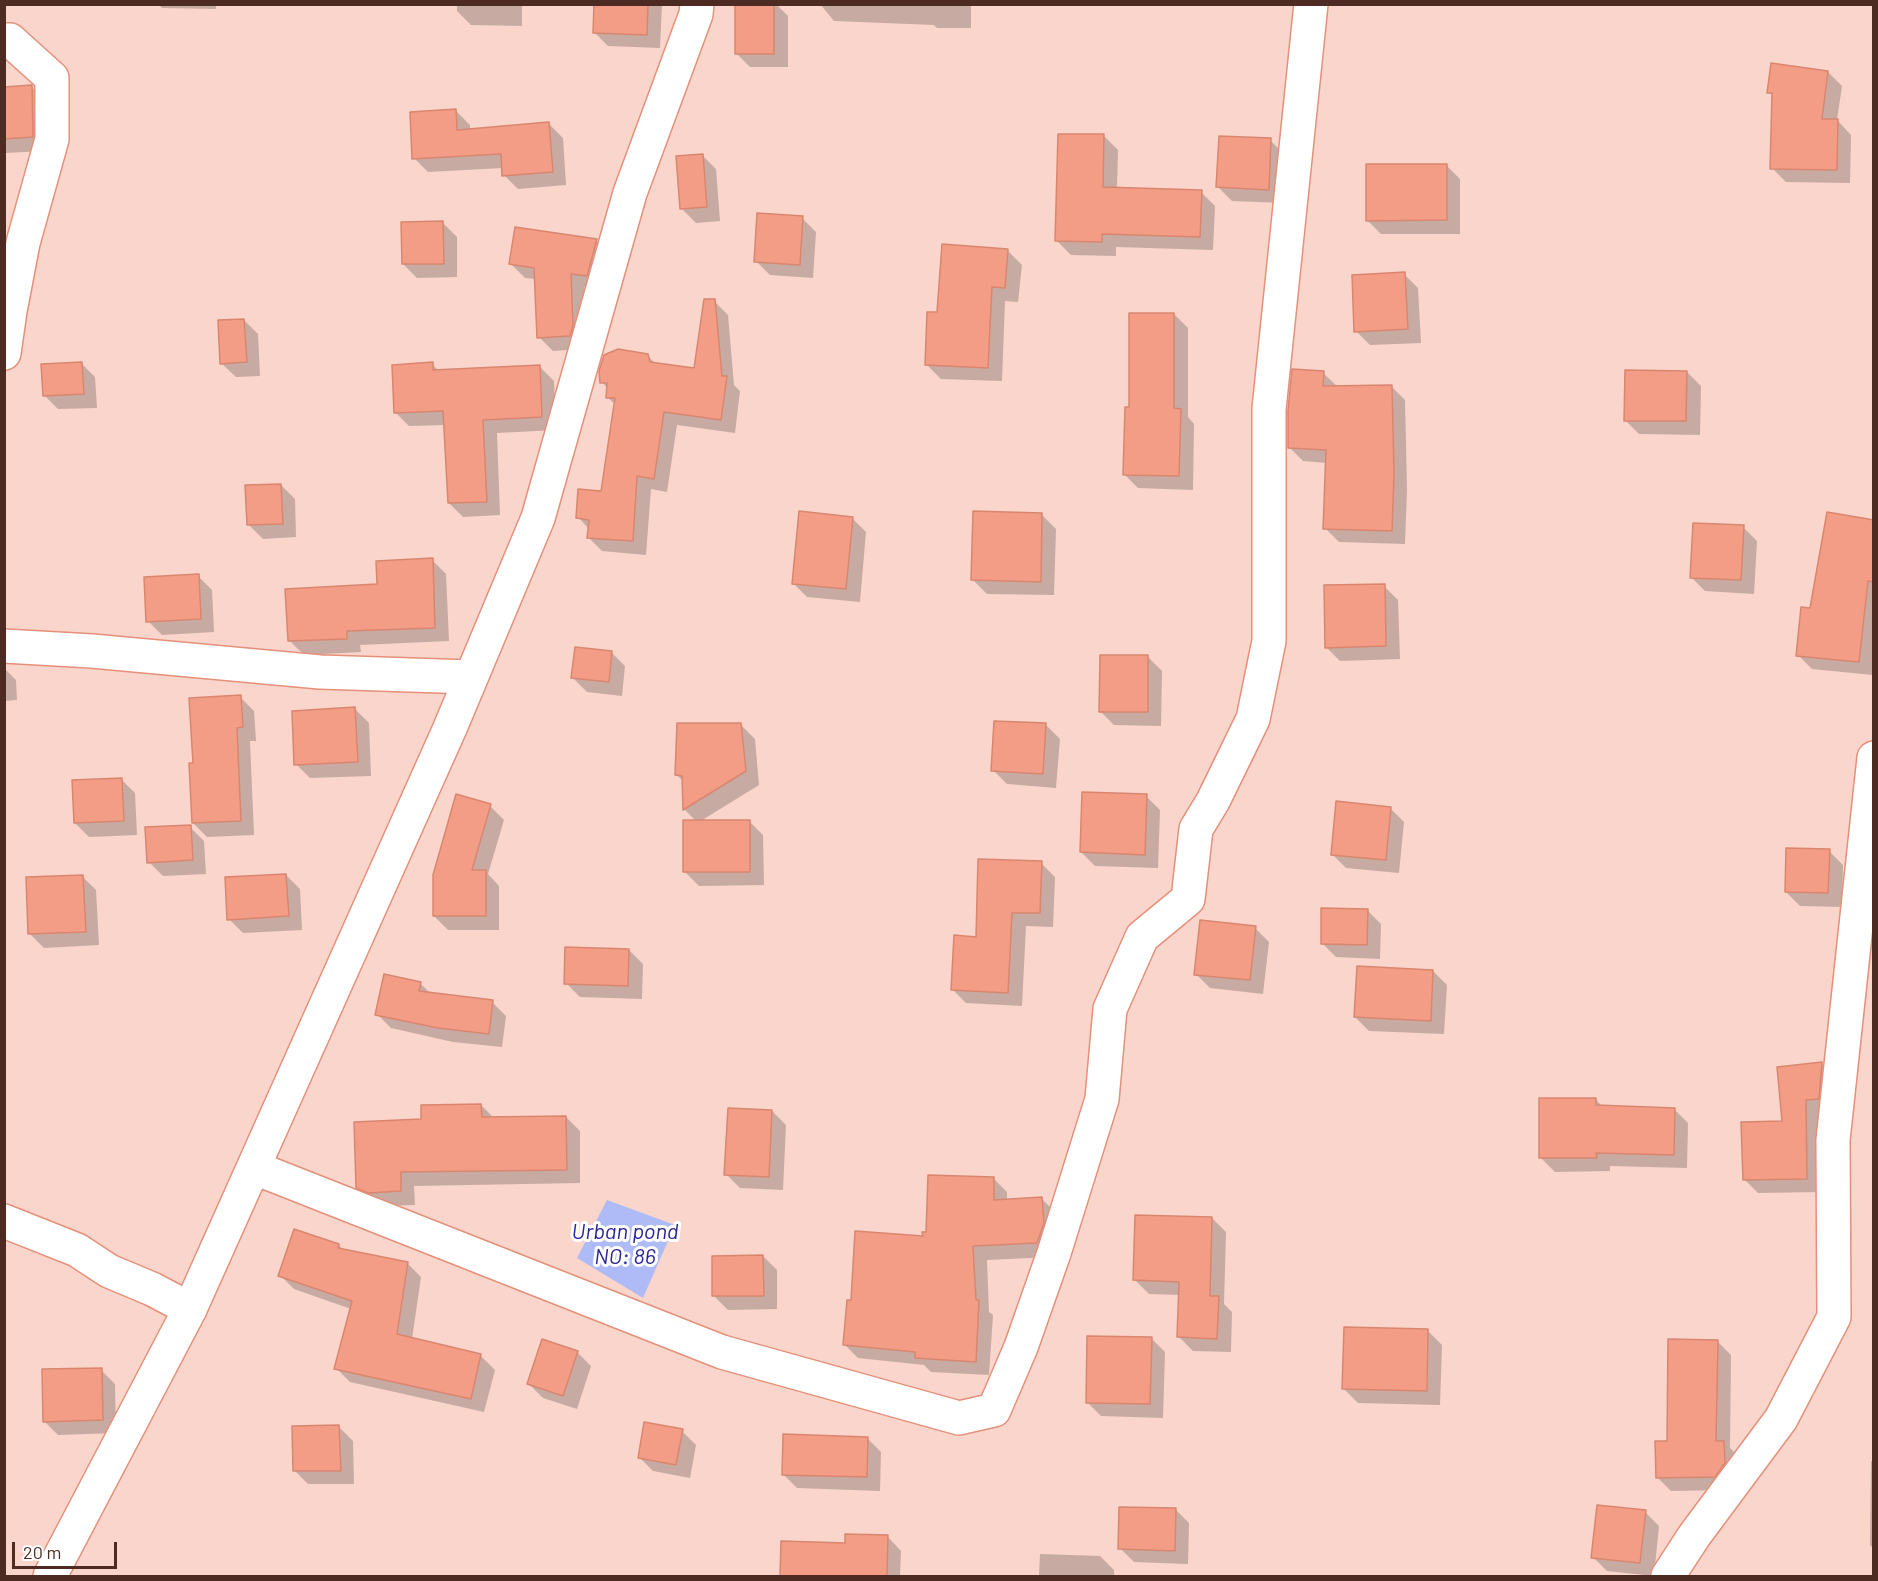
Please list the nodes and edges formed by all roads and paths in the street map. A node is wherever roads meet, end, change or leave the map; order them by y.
1 (697, 4) edge
2 (1311, 4) edge
3 (4, 40) edge
4 (4, 353) edge
5 (4, 645) edge
6 (471, 677) junction
7 (1874, 758) edge
8 (255, 1168) junction
9 (4, 1221) edge
10 (190, 1309) junction
11 (50, 1576) edge
12 (1668, 1576) edge

1 - 6 street
2 - 8 street
3 - 4 street
5 - 6 street
6 - 8 street
7 - 12 street
8 - 10 street
9 - 10 street
10 - 11 street

